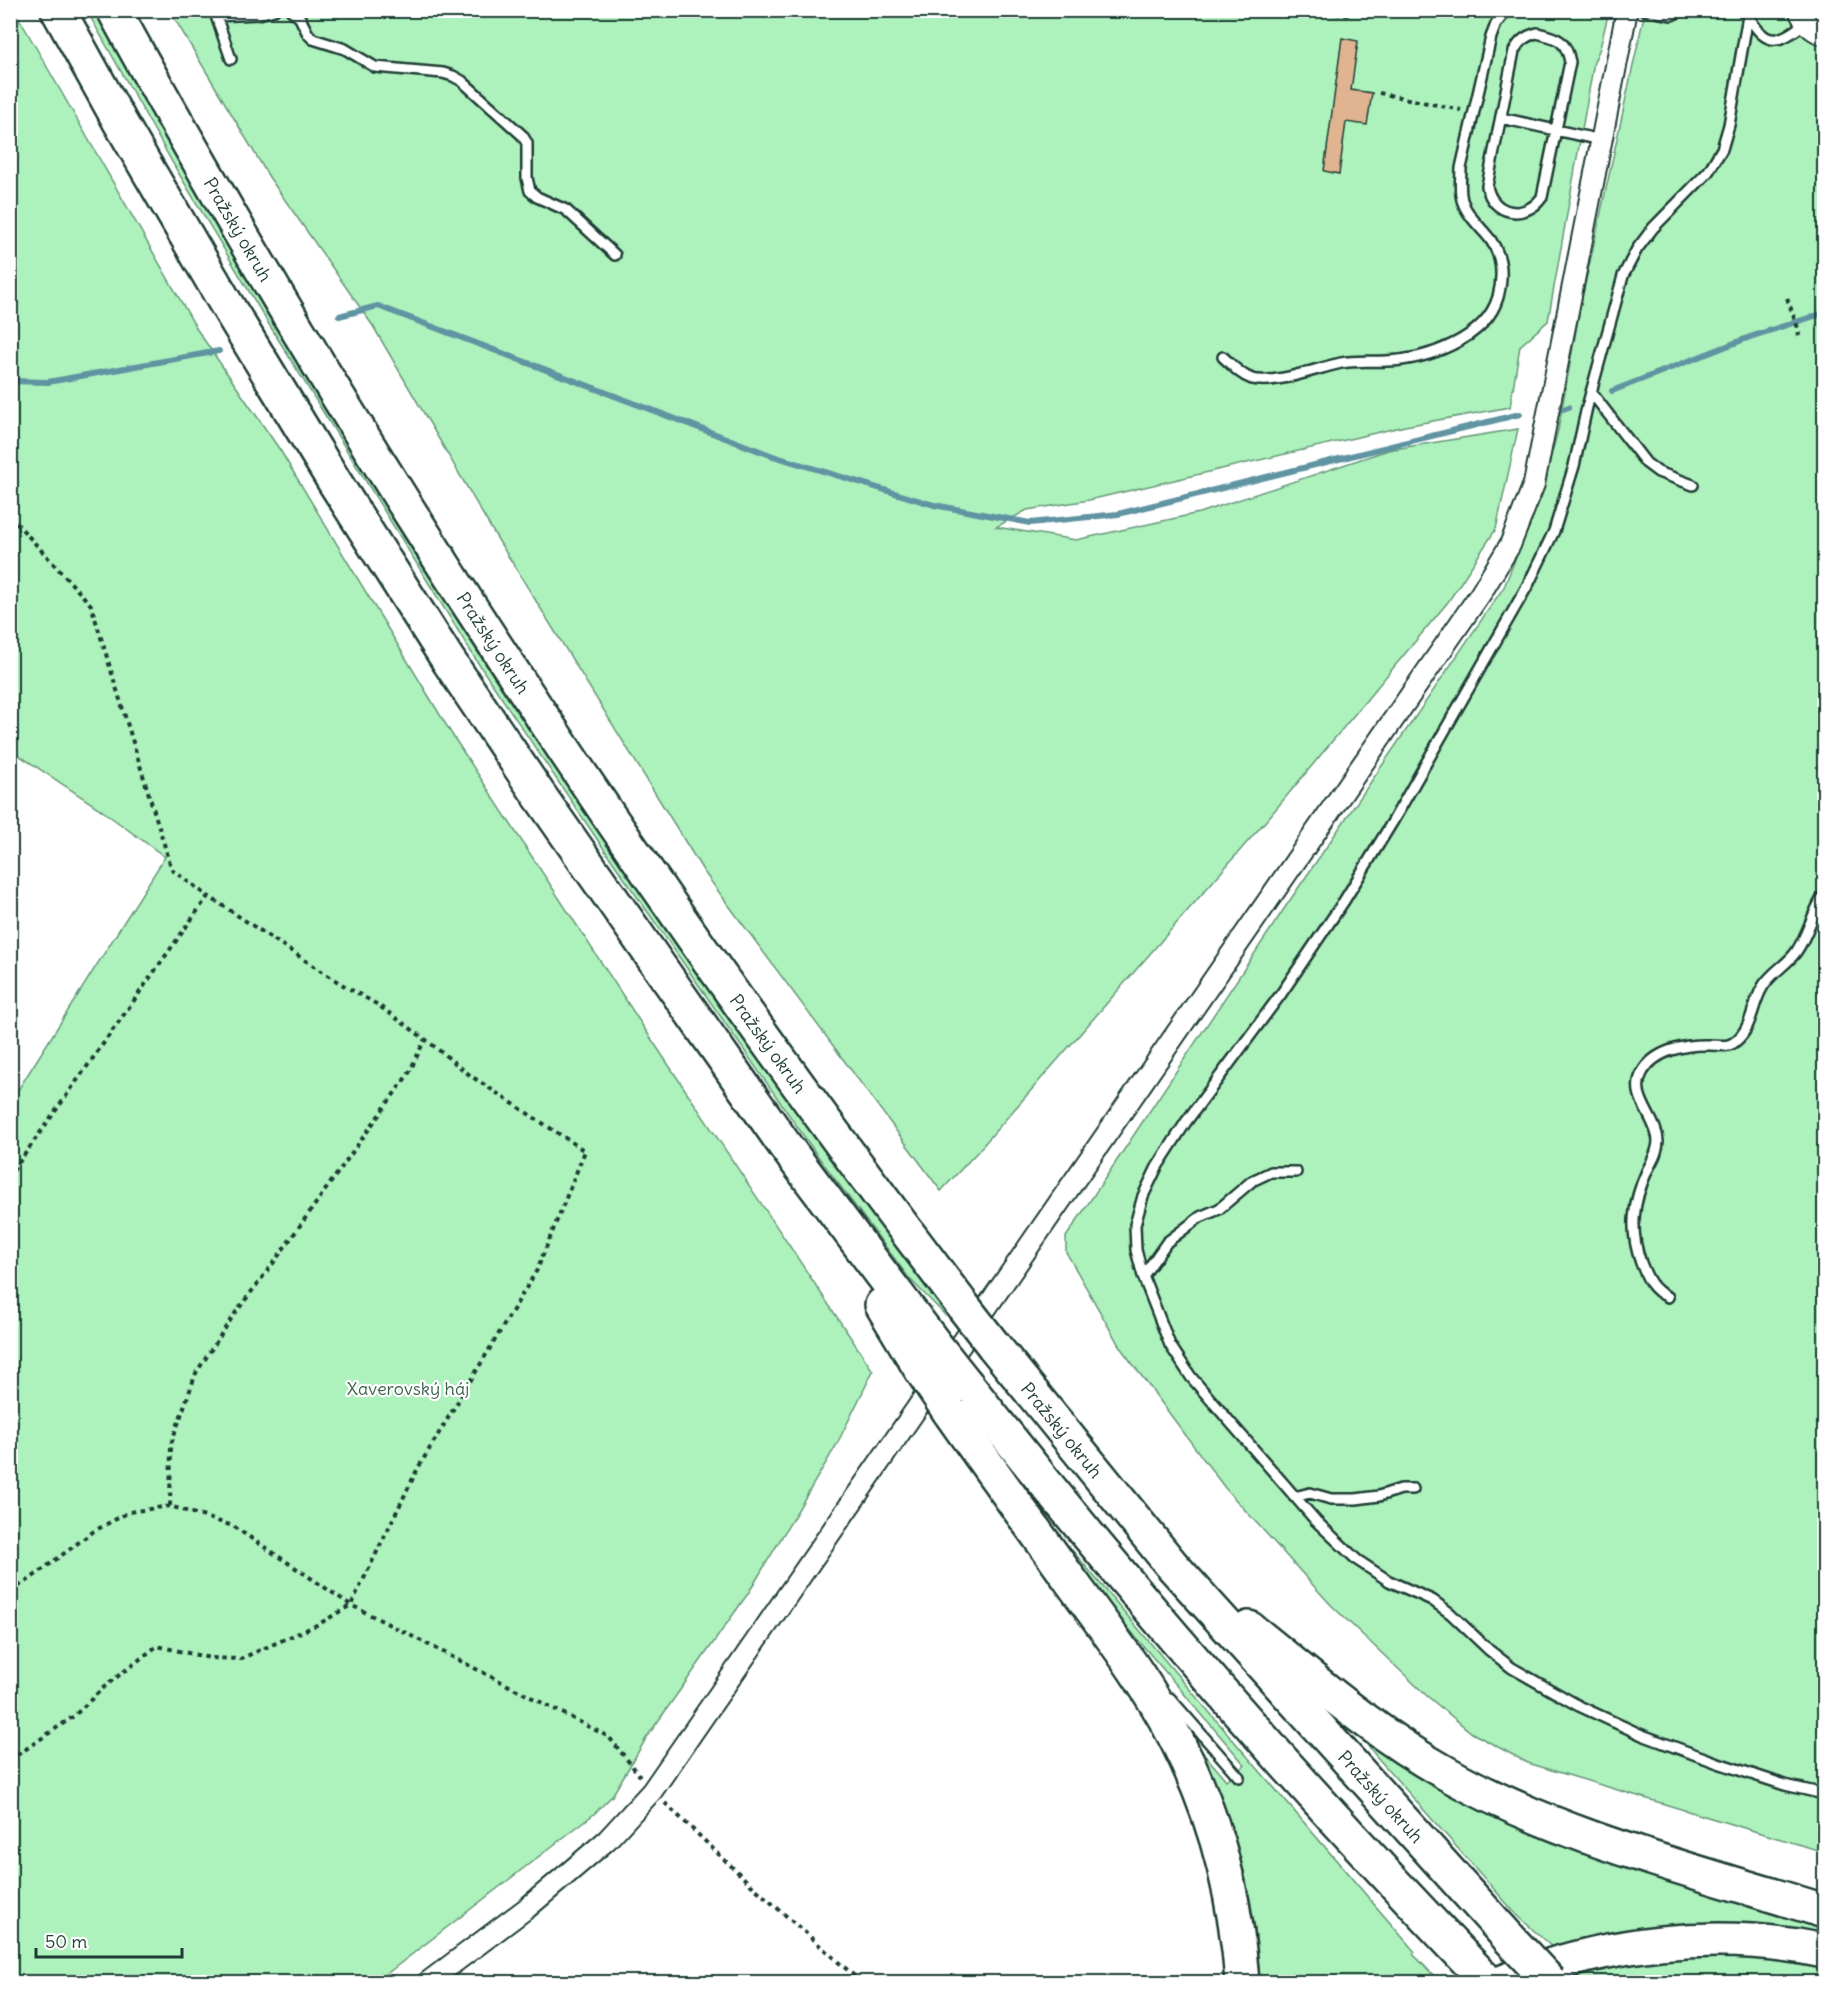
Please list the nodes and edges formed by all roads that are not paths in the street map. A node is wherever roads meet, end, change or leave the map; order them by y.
1 (58, 10) edge
2 (114, 10) edge
3 (274, 10) edge
4 (291, 10) edge
5 (1507, 10) edge
6 (1627, 10) edge
7 (1683, 10) edge
8 (1648, 11) edge
9 (215, 13) edge
10 (1749, 13) edge
11 (1802, 17) edge
12 (1824, 35) edge
13 (231, 59) dead end
14 (1501, 118) junction
15 (1556, 130) junction
16 (1601, 140) junction
17 (615, 255) dead end
18 (1223, 357) dead end
19 (1591, 392) junction
20 (1693, 485) dead end
21 (1824, 895) edge
22 (1296, 1172) dead end
23 (1143, 1276) junction
24 (1668, 1297) dead end
25 (958, 1398) junction
26 (1413, 1488) dead end
27 (1294, 1497) junction
28 (1171, 1564) junction
29 (1144, 1665) dead end
30 (1166, 1692) dead end
31 (1239, 1777) dead end
32 (1824, 1794) edge
33 (1824, 1911) edge
34 (1824, 1952) edge
35 (428, 1983) edge
36 (1242, 1983) edge
37 (1488, 1983) edge
38 (1503, 1983) edge
39 (1550, 1983) edge

1 - 25 highway, bridge
2 - 28 highway, Pražský okruh, bridge
3 - 9 lane
4 - 17 lane
5 - 18 lane
6 - 16 street
7 - 8 lane
9 - 13 lane
10 - 11 lane
10 - 19 lane
11 - 12 street
14 - 15 lane
14 - 15 lane
14 - 15 lane
15 - 16 lane
16 - 35 street
19 - 20 lane
19 - 23 lane
21 - 24 lane
22 - 23 lane
23 - 27 lane
25 - 29 lane
25 - 36 highway
25 - 37 highway
26 - 27 lane
27 - 32 lane
28 - 33 highway
28 - 39 highway, Pražský okruh, bridge
30 - 31 lane
34 - 38 highway

